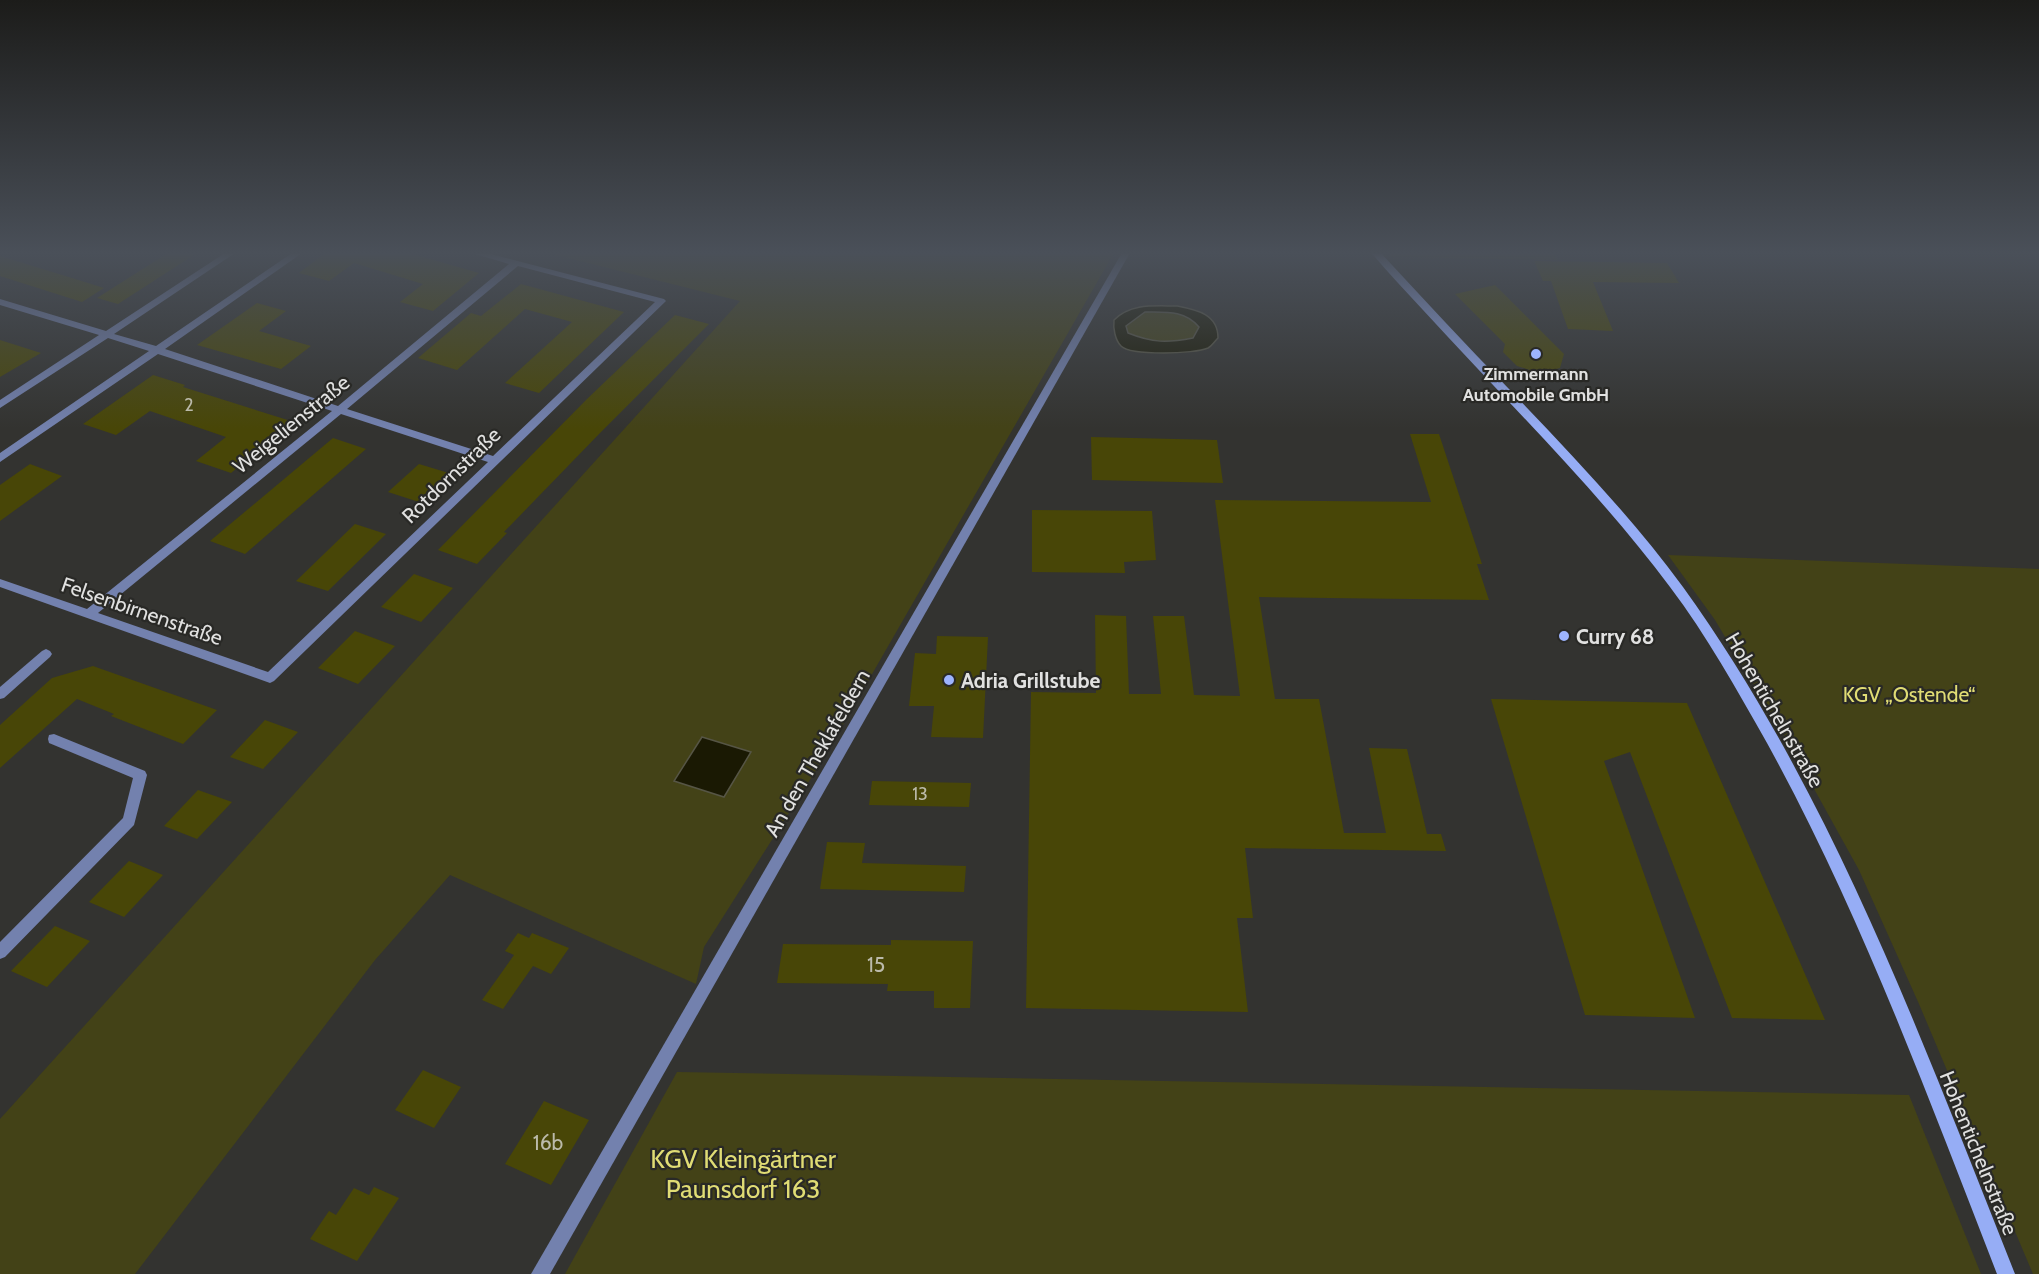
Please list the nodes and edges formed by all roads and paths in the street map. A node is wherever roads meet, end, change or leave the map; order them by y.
1 (28, 310) edge
2 (145, 310) edge
3 (215, 310) edge
4 (459, 310) edge
5 (651, 310) edge
6 (1093, 310) edge
7 (1430, 310) edge
8 (108, 335) junction
9 (157, 350) junction
10 (0, 405) edge
11 (338, 410) junction
12 (0, 458) edge
13 (496, 461) junction
14 (0, 583) edge
15 (90, 613) junction
16 (46, 654) dead end
17 (270, 678) joint
18 (0, 694) edge
19 (54, 739) dead end
20 (0, 952) edge
21 (540, 1274) edge
22 (2006, 1274) edge

1 - 8 street
2 - 8 street
3 - 9 street
4 - 11 street, Weigelienstraße
5 - 13 street, Rotdornstraße
6 - 21 street, An den Theklafeldern
7 - 22 main road, Hohentichelnstraße
8 - 9 street
8 - 10 street
9 - 11 street
9 - 12 street
11 - 13 street
11 - 15 street, Weigelienstraße
13 - 17 street, Rotdornstraße
14 - 15 street, Felsenbirnenstraße
15 - 17 street, Felsenbirnenstraße
16 - 18 street
19 - 20 street

